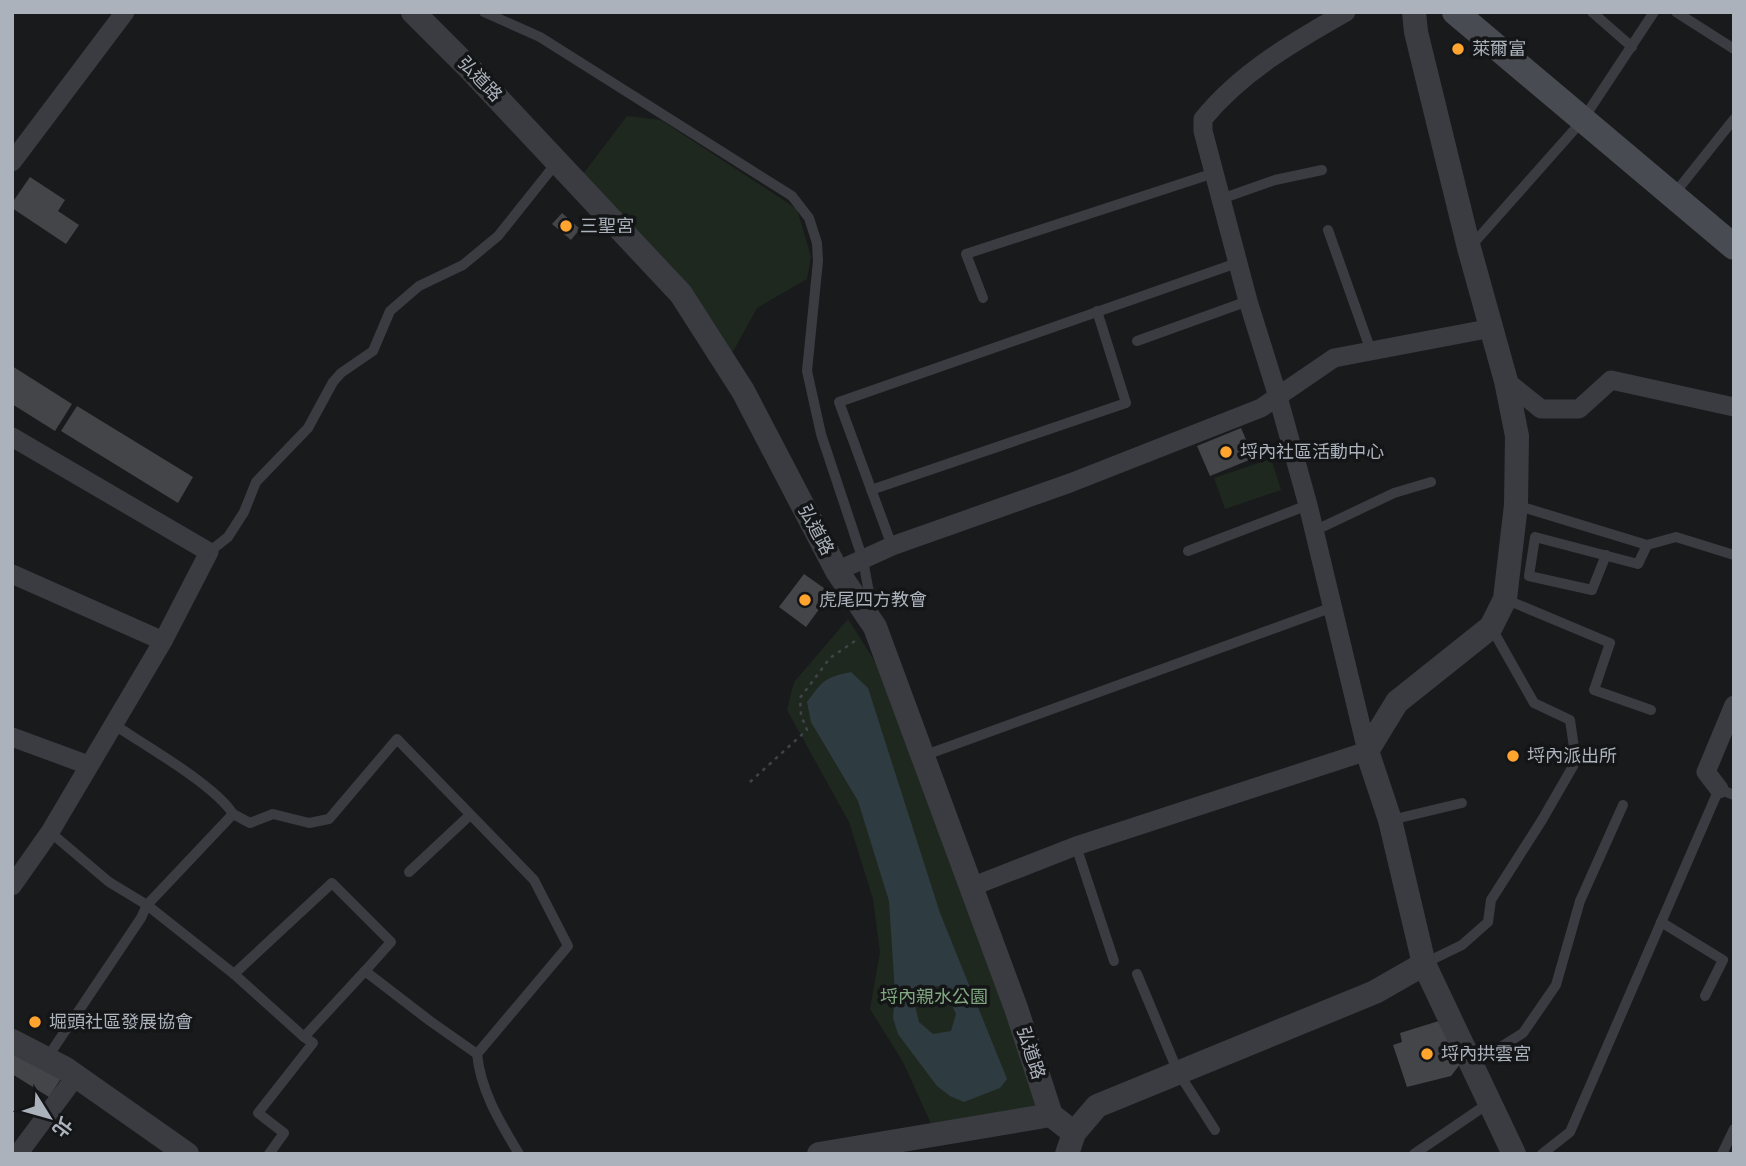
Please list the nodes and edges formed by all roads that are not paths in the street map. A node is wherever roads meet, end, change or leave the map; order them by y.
1 (125, 12) edge
2 (413, 12) edge
3 (484, 12) edge
4 (1346, 12) edge
5 (1414, 12) edge
6 (1455, 12) edge
7 (1592, 12) edge
8 (1654, 12) edge
9 (1676, 12) edge
10 (1632, 47) junction
11 (1734, 49) edge
12 (1734, 119) edge
13 (1582, 121) junction
14 (557, 161) junction
15 (12, 162) edge
16 (1322, 170) dead end
17 (1214, 173) junction
18 (1673, 197) junction
19 (1221, 198) junction
20 (1328, 230) dead end
21 (1734, 247) edge
22 (1469, 248) junction
23 (1237, 263) junction
24 (984, 298) dead end
25 (1248, 301) junction
26 (1097, 311) junction
27 (1492, 328) junction
28 (1137, 341) dead end
29 (1371, 351) junction
30 (1506, 381) junction
31 (1278, 397) junction
32 (1734, 407) edge
33 (12, 437) edge
34 (1431, 482) dead end
35 (871, 490) junction
36 (1308, 505) junction
37 (1516, 505) junction
38 (1314, 531) junction
39 (1647, 545) junction
40 (892, 546) junction
41 (1188, 551) dead end
42 (209, 552) junction
43 (1606, 555) junction
44 (1734, 555) edge
45 (863, 559) junction
46 (837, 570) junction
47 (12, 574) edge
48 (1505, 598) junction
49 (1333, 607) junction
50 (1491, 626) junction
51 (875, 627) junction
52 (163, 641) junction
53 (1734, 705) edge
54 (1651, 710) dead end
55 (112, 723) junction
56 (12, 737) edge
57 (1367, 751) junction
58 (923, 756) junction
59 (88, 765) junction
60 (1726, 792) edge
61 (1462, 803) dead end
62 (1623, 805) dead end
63 (233, 814) junction
64 (470, 815) junction
65 (1390, 820) junction
66 (50, 832) junction
67 (1076, 846) junction
68 (409, 872) dead end
69 (13, 884) edge
70 (971, 887) junction
71 (147, 905) junction
72 (1661, 922) junction
73 (1114, 961) dead end
74 (1424, 964) junction
75 (365, 971) junction
76 (233, 974) junction
77 (1137, 974) dead end
78 (1705, 996) dead end
79 (304, 1037) junction
80 (12, 1041) edge
81 (477, 1054) junction
82 (47, 1058) junction
83 (1471, 1066) junction
84 (1178, 1072) junction
85 (76, 1076) junction
86 (1489, 1103) junction
87 (1051, 1115) junction
88 (1734, 1129) edge
89 (1215, 1130) dead end
90 (1070, 1143) edge
91 (18, 1154) edge
92 (187, 1154) edge
93 (269, 1154) edge
94 (519, 1154) edge
95 (819, 1154) edge
96 (1414, 1154) edge
97 (1514, 1154) edge
98 (1542, 1154) edge
99 (1722, 1154) edge

1 - 15 street
2 - 14 street, 弘道路
3 - 45 lane
4 - 17 street
5 - 22 street
6 - 13 main road
7 - 10 lane
8 - 10 lane
9 - 11 lane
10 - 13 lane
12 - 18 lane
13 - 18 main road
13 - 22 lane
14 - 42 lane
14 - 46 street, 弘道路
16 - 19 lane
17 - 19 street
17 - 24 lane
18 - 21 main road
19 - 23 street
20 - 29 lane
22 - 27 street
23 - 25 street
23 - 26 lane
25 - 28 lane
25 - 31 street
26 - 35 lane
26 - 35 lane
27 - 29 street
27 - 30 street
29 - 31 street
30 - 32 street
30 - 37 street
31 - 36 street
31 - 40 street
33 - 42 street
34 - 38 lane
35 - 40 lane
36 - 38 street
36 - 41 lane
37 - 39 lane
37 - 48 street
38 - 49 street
39 - 43 lane
39 - 44 lane
40 - 45 street
42 - 52 street
43 - 43 lane
45 - 46 street
45 - 51 lane
46 - 51 street, 弘道路
47 - 52 street
48 - 50 street
48 - 54 lane
49 - 57 street
49 - 58 lane
50 - 57 street
50 - 74 lane
51 - 58 street, 弘道路
52 - 55 street
53 - 60 street
55 - 59 street
55 - 63 lane
56 - 59 street
57 - 65 street
57 - 67 street
58 - 70 street, 弘道路
59 - 66 street
60 - 72 lane
61 - 65 lane
62 - 83 lane
63 - 64 lane
63 - 71 lane
64 - 68 lane
64 - 81 lane
65 - 74 street
66 - 69 street
66 - 71 lane
67 - 70 street
67 - 73 lane
70 - 87 street, 弘道路
71 - 76 lane
71 - 82 lane
72 - 78 lane
72 - 98 lane
74 - 83 street
74 - 84 street
75 - 76 lane
75 - 79 lane
75 - 81 lane
76 - 79 lane
77 - 84 lane
79 - 93 lane
80 - 82 street
81 - 94 lane
82 - 85 street
83 - 86 street
84 - 89 lane
84 - 90 street
85 - 91 street
85 - 92 street
86 - 96 lane
86 - 97 street
87 - 90 street
87 - 95 street
88 - 99 lane

